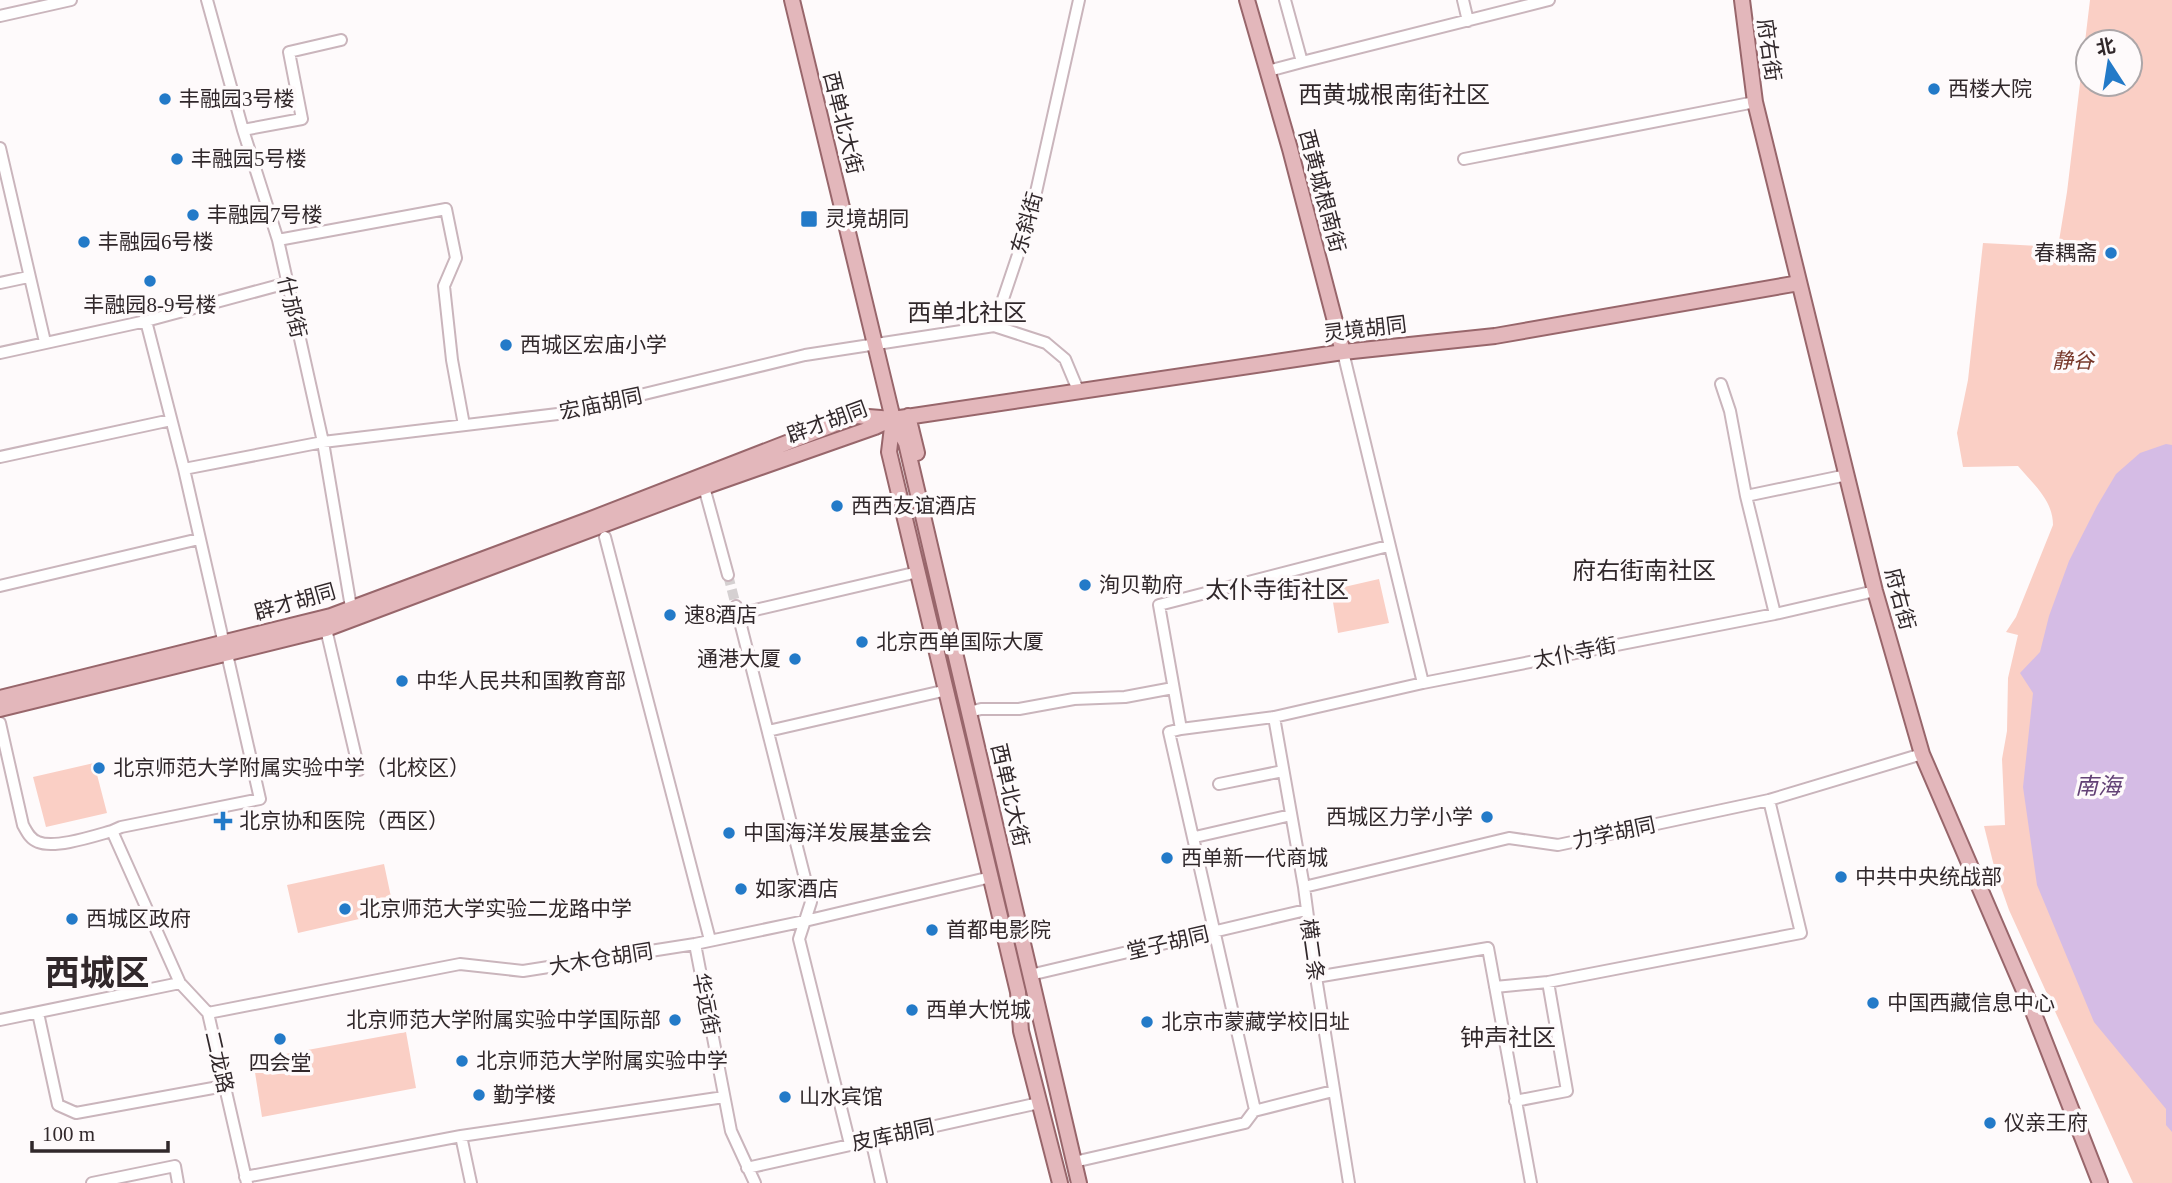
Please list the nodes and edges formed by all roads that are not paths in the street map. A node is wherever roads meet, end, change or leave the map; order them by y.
1 (71, 0) edge
2 (207, 0) edge
3 (792, 0) edge
4 (1079, 0) edge
5 (1247, 0) edge
6 (1285, 0) edge
7 (1463, 0) edge
8 (1549, 0) edge
9 (1742, 0) edge
10 (0, 16) edge
11 (1468, 21) junction
12 (341, 40) dead end
13 (1302, 62) junction
14 (1268, 71) junction
15 (1755, 102) junction
16 (243, 130) junction
17 (0, 148) edge
18 (1464, 159) dead end
19 (278, 240) junction
20 (28, 277) junction
21 (0, 282) edge
22 (287, 283) junction
23 (1799, 283) junction
24 (146, 321) junction
25 (994, 326) junction
26 (45, 342) junction
27 (874, 344) junction
28 (1343, 352) junction
29 (0, 353) edge
30 (1721, 384) dead end
31 (1078, 390) junction
32 (908, 416) junction
33 (893, 419) junction
34 (171, 420) junction
35 (464, 425) junction
36 (323, 442) junction
37 (0, 457) edge
38 (184, 468) junction
39 (1847, 475) junction
40 (704, 487) junction
41 (1746, 496) junction
42 (605, 537) dead end
43 (199, 539) junction
44 (1388, 546) junction
45 (932, 554) junction
46 (918, 572) junction
47 (728, 575) tunnel mouth
48 (0, 586) edge
49 (1875, 591) junction
50 (353, 614) junction
51 (1775, 614) junction
52 (326, 629) junction
53 (225, 649) junction
54 (1423, 684) junction
55 (1173, 688) junction
56 (947, 690) junction
57 (0, 698) edge
58 (0, 709) edge
59 (969, 712) junction
60 (1274, 717) junction
61 (0, 723) edge
62 (1181, 729) junction
63 (768, 731) junction
64 (1922, 754) junction
65 (359, 770) dead end
66 (1283, 771) junction
67 (1219, 784) dead end
68 (1769, 800) junction
69 (1290, 815) junction
70 (112, 831) junction
71 (1195, 837) dead end
72 (991, 877) junction
73 (1304, 887) junction
74 (1306, 910) junction
75 (806, 921) junction
76 (1216, 932) junction
77 (710, 940) junction
78 (695, 944) junction
79 (1030, 975) junction
80 (1315, 977) junction
81 (1548, 982) junction
82 (180, 983) junction
83 (1495, 987) junction
84 (38, 1013) junction
85 (208, 1013) junction
86 (0, 1020) edge
87 (224, 1086) junction
88 (1333, 1091) junction
89 (724, 1097) junction
90 (1515, 1101) junction
91 (1039, 1103) junction
92 (1255, 1110) junction
93 (461, 1136) junction
94 (871, 1139) junction
95 (850, 1144) junction
96 (1074, 1162) junction
97 (747, 1168) junction
98 (246, 1180) edge
99 (92, 1183) edge
100 (178, 1183) edge
101 (471, 1183) edge
102 (755, 1183) edge
103 (881, 1183) edge
104 (1060, 1183) edge
105 (1079, 1183) edge
106 (1349, 1183) edge
107 (1531, 1183) edge
108 (2100, 1183) edge

1 - 10 street
2 - 16 street, 什邡街
3 - 27 main road, 西单北大街
4 - 25 street, 东斜街
5 - 14 main road, 西黄城根南街
6 - 13 street
7 - 11 street
8 - 11 street
9 - 15 main road, 府右街
11 - 13 street
12 - 16 street
13 - 14 street
14 - 28 main road, 西黄城根南街
15 - 18 street
15 - 23 main road, 府右街
16 - 19 street, 什邡街
17 - 20 street
19 - 22 street, 什邡街
19 - 35 street
20 - 21 street
20 - 26 street
22 - 24 street
22 - 36 street, 什邡街
23 - 28 main road, 灵境胡同
23 - 39 main road, 府右街
24 - 26 street
24 - 34 street
25 - 27 street
25 - 31 street
26 - 29 street
27 - 33 main road, 西单北大街
27 - 35 street, 宏庙胡同
28 - 31 main road, 灵境胡同
28 - 44 street
30 - 41 street
31 - 32 main road, 灵境胡同
32 - 33 main road, 灵境胡同
32 - 45 main road
33 - 40 main road, 辟才胡同
33 - 45 main road, 西单北大街
33 - 46 main road, 西单北大街
33 - 50 main road, 辟才胡同
34 - 37 street
34 - 38 street
35 - 36 street, 宏庙胡同
36 - 38 street, 宏庙胡同
36 - 50 street, 什邡街
38 - 43 street
39 - 41 street
39 - 49 main road, 府右街
40 - 47 street
40 - 50 main road, 辟才胡同
41 - 51 street
42 - 77 street
43 - 48 street
43 - 53 street
44 - 54 street
44 - 55 street
45 - 59 main road, 西单北大街
46 - 56 main road, 西单北大街
46 - 63 street
49 - 51 street, 太仆寺街
49 - 64 main road, 府右街
50 - 52 main road, 辟才胡同
50 - 53 main road, 辟才胡同
51 - 54 street, 太仆寺街
52 - 53 main road, 辟才胡同
52 - 65 street
53 - 57 main road, 辟才胡同
53 - 58 main road, 辟才胡同
53 - 70 street
54 - 60 street, 太仆寺街
55 - 59 street
55 - 62 street
56 - 63 street
56 - 72 main road, 西单北大街
59 - 79 main road, 西单北大街
60 - 62 street, 太仆寺街
60 - 66 street, 横二条
61 - 70 street
62 - 76 street
63 - 75 street
64 - 68 street, 力学胡同
64 - 108 main road, 府右街
66 - 67 street
66 - 69 street, 横二条
68 - 73 street, 力学胡同
68 - 81 street
69 - 71 street
69 - 73 street, 横二条
70 - 82 street, 二龙路
72 - 75 street, 大木仓胡同
72 - 91 main road, 西单北大街
73 - 74 street, 横二条
74 - 76 street, 堂子胡同
74 - 80 street, 横二条
75 - 77 street, 大木仓胡同
75 - 95 street
76 - 79 street, 堂子胡同
76 - 92 street
77 - 78 street, 大木仓胡同
78 - 85 street, 大木仓胡同
78 - 89 street, 华远街
79 - 96 main road, 西单北大街
80 - 83 street
80 - 88 street, 横二条
81 - 83 street
81 - 90 street
82 - 84 street
82 - 85 street, 二龙路
83 - 90 street
84 - 86 street
84 - 87 street
85 - 87 street, 二龙路
87 - 98 street, 二龙路
88 - 92 street
88 - 106 street, 横二条
89 - 93 street
89 - 97 street, 华远街
90 - 107 street
91 - 94 street, 皮库胡同
91 - 104 main road, 西单北大街
92 - 96 street
93 - 98 street
93 - 101 street
94 - 95 street, 皮库胡同
94 - 103 street
95 - 97 street, 皮库胡同
96 - 105 main road, 西单北大街
97 - 102 street, 华远街
99 - 100 street

